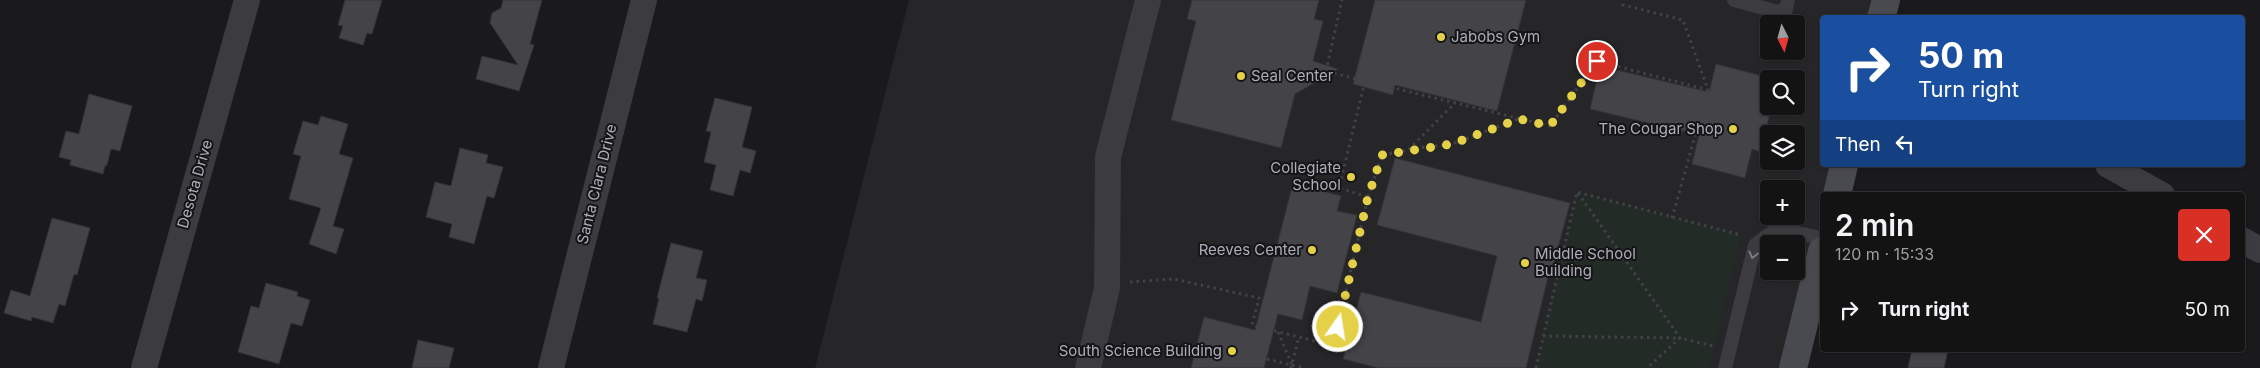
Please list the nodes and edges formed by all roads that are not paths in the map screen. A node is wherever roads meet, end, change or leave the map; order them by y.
1 (247, 0) edge
2 (644, 0) edge
3 (1148, 0) edge
4 (1734, 0) edge
5 (1788, 0) edge
6 (1886, 0) edge
7 (1882, 15) edge
8 (1844, 167) edge
9 (2112, 167) edge
10 (1838, 192) edge
11 (2157, 192) edge
12 (1820, 238) edge
13 (2245, 242) edge
14 (2260, 250) edge
15 (1820, 259) edge
16 (144, 368) edge
17 (551, 368) edge
18 (1088, 368) edge
19 (1725, 368) edge
20 (1793, 368) edge

1 - 16 street, Desota Drive
2 - 17 street, Santa Clara Drive
3 - 18 street
4 - 5 lane
6 - 7 street
8 - 10 street
9 - 11 street
12 -> 19 lane
13 - 14 street
15 - 20 street

